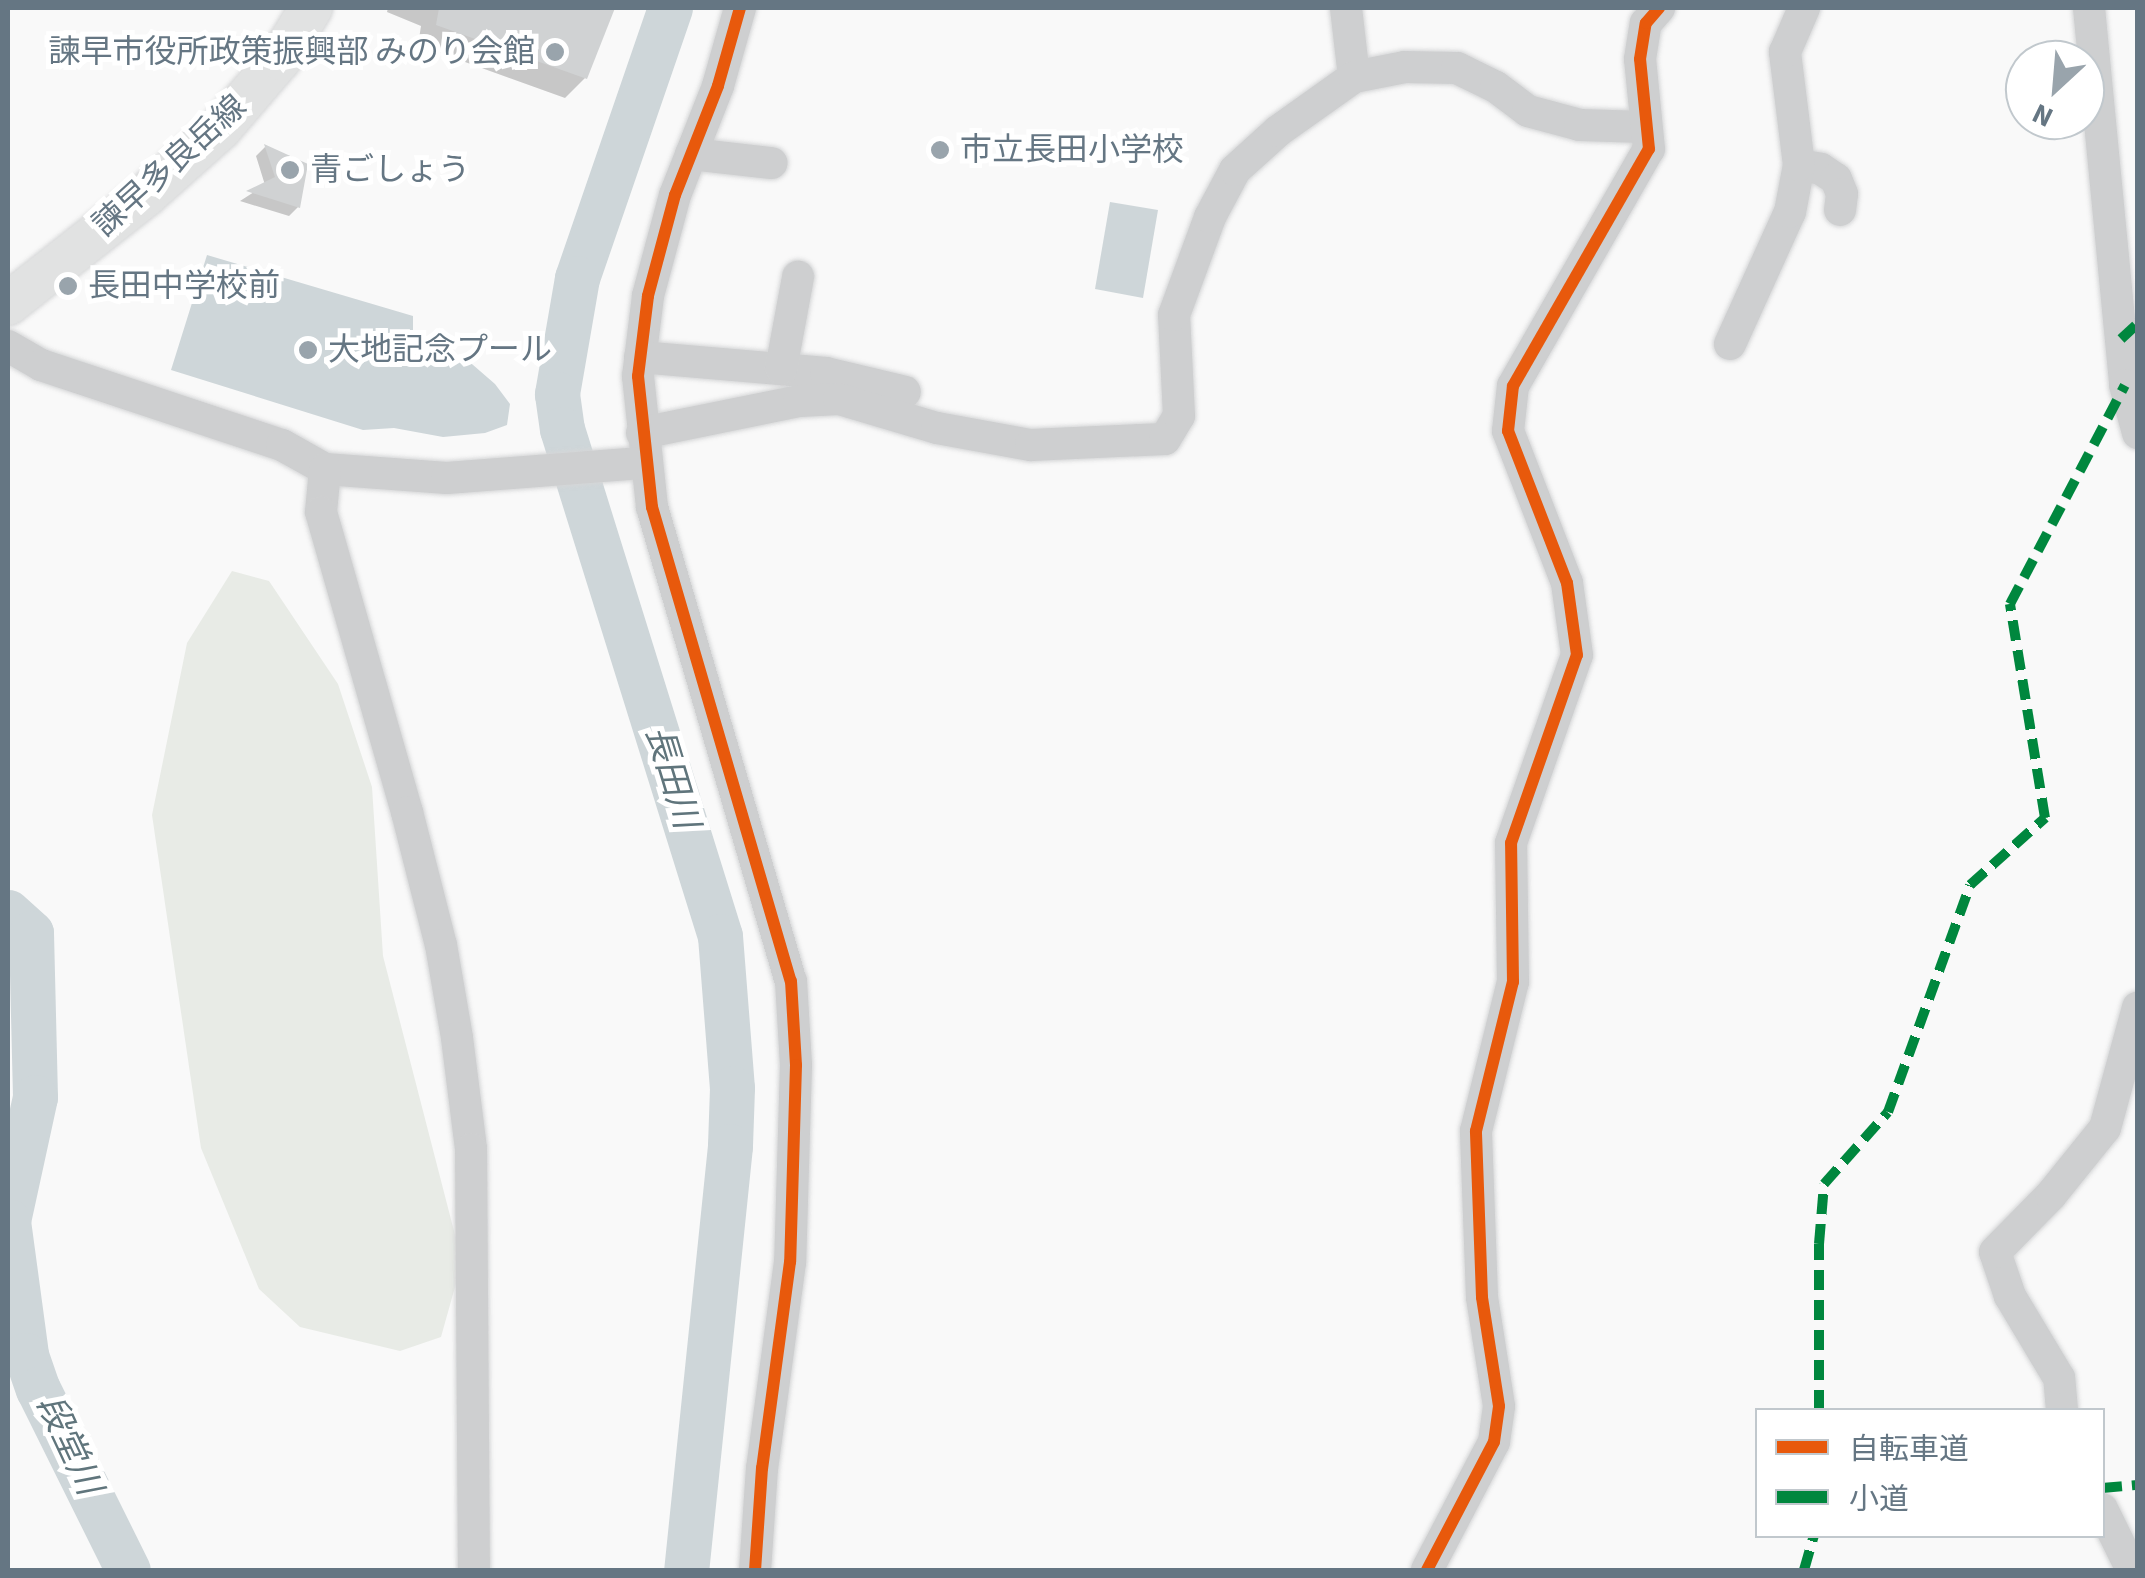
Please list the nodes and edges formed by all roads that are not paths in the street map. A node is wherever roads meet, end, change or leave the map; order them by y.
1 (311, 8) edge
2 (740, 8) edge
3 (1346, 8) edge
4 (1658, 8) edge
5 (1804, 8) edge
6 (2089, 8) edge
7 (1354, 77) junction
8 (1644, 127) junction
9 (691, 154) junction
10 (771, 163) dead end
11 (1799, 165) junction
12 (1840, 210) dead end
13 (798, 277) dead end
14 (8, 304) edge
15 (1730, 344) dead end
16 (8, 346) edge
17 (640, 357) junction
18 (782, 370) junction
19 (905, 392) dead end
20 (2138, 434) edge
21 (637, 453) junction
22 (325, 469) junction
23 (2138, 1007) edge
24 (2062, 1408) edge
25 (2105, 1515) edge
26 (474, 1570) edge
27 (756, 1570) edge
28 (1427, 1570) edge
29 (2132, 1570) edge

1 - 14 main road, 諫早多良岳線
2 - 9 street
3 - 7 street
4 - 8 street
5 - 11 street
6 - 20 street
7 - 8 street
7 - 21 street
8 - 28 street
9 - 10 street
9 - 17 street
11 - 12 street
11 - 15 street
13 - 18 street
16 - 22 street
17 - 18 street
17 - 21 street
18 - 19 street
21 - 22 street
21 - 27 street
22 - 26 street
23 - 24 street
25 - 29 street

